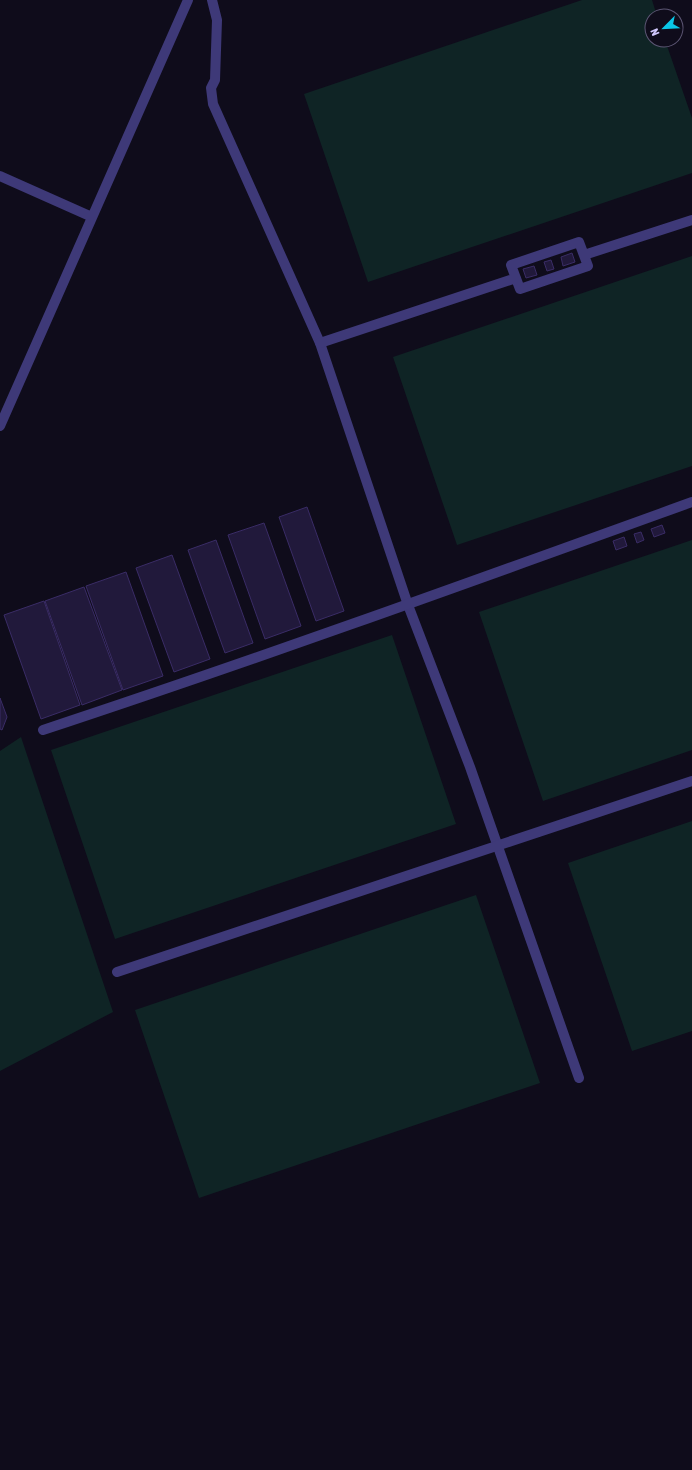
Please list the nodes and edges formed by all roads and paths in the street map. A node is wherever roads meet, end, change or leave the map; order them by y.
1 (188, 0) edge
2 (212, 0) edge
3 (0, 176) edge
4 (92, 217) junction
5 (692, 220) edge
6 (584, 255) junction
7 (516, 278) junction
8 (320, 343) junction
9 (0, 426) edge
10 (692, 502) edge
11 (408, 605) junction
12 (43, 730) dead end
13 (692, 781) edge
14 (498, 845) junction
15 (117, 972) dead end
16 (579, 1078) dead end

1 - 4 street
2 - 8 street
3 - 4 street
4 - 9 street
5 - 6 street
6 - 7 street
6 - 7 street
7 - 8 street
8 - 11 street
10 - 11 street
11 - 12 street
11 - 14 street
13 - 14 street
14 - 15 street
14 - 16 street

